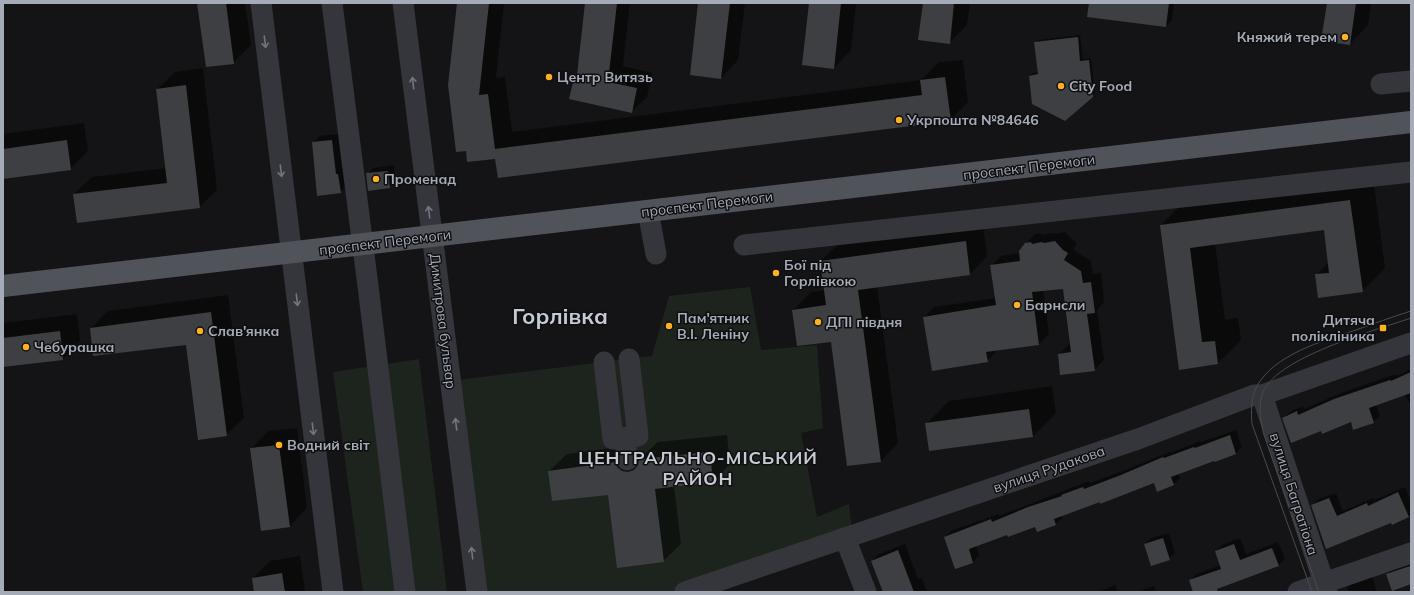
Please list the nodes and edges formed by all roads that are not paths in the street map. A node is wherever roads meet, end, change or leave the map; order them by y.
1 (260, 3) edge
2 (332, 3) edge
3 (403, 3) edge
4 (1411, 81) edge
5 (1381, 84) dead end
6 (1411, 122) edge
7 (1411, 172) edge
8 (648, 211) junction
9 (432, 236) junction
10 (363, 244) junction
11 (744, 245) dead end
12 (291, 253) junction
13 (656, 254) dead end
14 (3, 286) edge
15 (1411, 343) edge
16 (629, 359) dead end
17 (604, 362) dead end
18 (1262, 395) junction
19 (624, 438) junction
20 (627, 460) dead end
21 (845, 538) junction
22 (1411, 553) edge
23 (1325, 588) edge
24 (333, 592) edge
25 (405, 592) edge
26 (477, 592) edge
27 (685, 592) edge
28 (866, 592) edge
29 (1298, 592) edge

1 -> 12 street
2 - 10 street
9 -> 3 street, Димитрова бульвар
4 - 5 street
6 - 8 main road, проспект Перемоги
7 - 11 street
8 - 9 main road, проспект Перемоги
8 - 13 street
9 - 10 main road, проспект Перемоги
26 -> 9 street, Димитрова бульвар
10 - 12 main road, проспект Перемоги
10 - 25 street
12 - 14 main road, проспект Перемоги
12 -> 24 street
15 - 18 street, вулиця Рудакова
16 - 19 street
17 - 19 street
18 - 21 street, вулиця Рудакова
18 - 23 street, вулиця Багратіона
19 - 20 street
21 - 27 street, вулиця Рудакова
21 - 28 street
22 - 23 street
23 - 29 street

